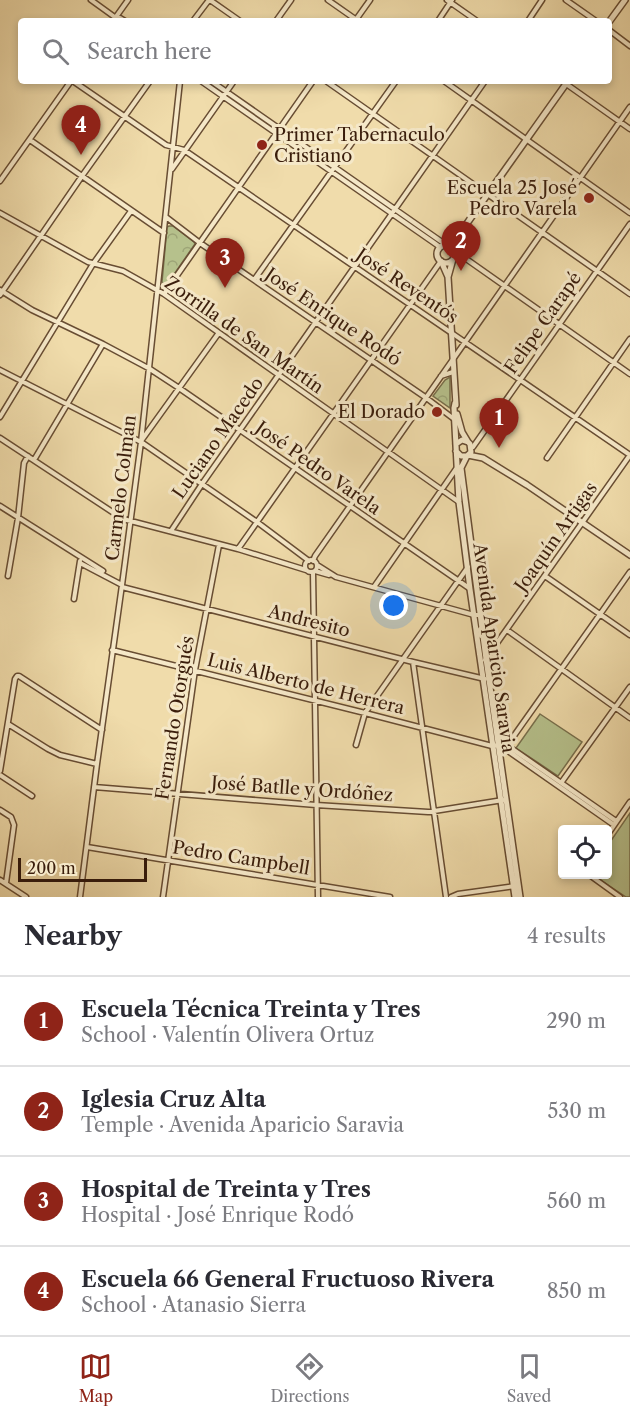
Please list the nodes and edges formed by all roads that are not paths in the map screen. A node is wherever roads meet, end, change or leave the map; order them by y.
1 (91, 0) edge
2 (128, 0) edge
3 (209, 0) edge
4 (291, 0) edge
5 (328, 0) edge
6 (370, 0) edge
7 (542, 0) edge
8 (566, 0) edge
9 (625, 0) edge
10 (450, 1) edge
11 (113, 18) edge
12 (116, 18) edge
13 (195, 18) edge
14 (236, 18) edge
15 (278, 18) edge
16 (353, 18) edge
17 (357, 18) edge
18 (440, 18) edge
19 (473, 18) edge
20 (530, 18) edge
21 (592, 18) edge
22 (612, 18) edge
23 (612, 32) edge
24 (630, 46) edge
25 (70, 84) edge
26 (76, 84) edge
27 (148, 84) edge
28 (180, 84) edge
29 (207, 84) edge
30 (214, 84) edge
31 (232, 84) edge
32 (311, 84) edge
33 (330, 84) edge
34 (394, 84) edge
35 (448, 84) edge
36 (483, 84) edge
37 (564, 84) edge
38 (568, 84) edge
39 (225, 94) junction
40 (471, 100) junction
41 (630, 107) edge
42 (373, 114) junction
43 (124, 116) junction
44 (620, 122) junction
45 (630, 129) edge
46 (278, 131) junction
47 (527, 139) junction
48 (30, 140) junction
49 (174, 146) junction
50 (184, 150) junction
51 (433, 156) junction
52 (171, 170) junction
53 (334, 170) junction
54 (82, 176) junction
55 (581, 178) junction
56 (0, 181) edge
57 (238, 187) junction
58 (488, 195) junction
59 (131, 211) junction
60 (394, 211) junction
61 (0, 213) edge
62 (630, 213) edge
63 (166, 217) junction
64 (630, 224) edge
65 (294, 225) junction
66 (542, 232) junction
67 (164, 233) junction
68 (458, 236) junction
69 (41, 237) junction
70 (200, 243) junction
71 (444, 246) junction
72 (454, 255) junction
73 (441, 261) junction
74 (93, 264) junction
75 (355, 267) junction
76 (597, 271) junction
77 (448, 278) junction
78 (254, 280) junction
79 (504, 286) junction
80 (157, 291) junction
81 (1, 292) edge
82 (164, 294) junction
83 (630, 294) edge
84 (410, 304) junction
85 (316, 321) junction
86 (57, 322) junction
87 (560, 324) junction
88 (451, 333) junction
89 (218, 334) junction
90 (630, 339) edge
91 (465, 342) junction
92 (103, 344) junction
93 (453, 359) junction
94 (371, 360) junction
95 (614, 362) junction
96 (150, 369) junction
97 (0, 370) edge
98 (453, 372) junction
99 (630, 374) edge
100 (278, 376) junction
101 (440, 376) junction
102 (520, 380) junction
103 (21, 381) junction
104 (179, 388) junction
105 (425, 397) junction
106 (455, 403) junction
107 (68, 404) junction
108 (333, 414) junction
109 (0, 417) edge
110 (575, 417) junction
111 (454, 419) junction
112 (240, 430) junction
113 (0, 438) edge
114 (141, 442) junction
115 (456, 444) junction
116 (470, 444) junction
117 (456, 451) junction
118 (388, 452) junction
119 (630, 455) edge
120 (28, 456) junction
121 (468, 456) junction
122 (483, 458) junction
123 (547, 458) dead end
124 (34, 460) junction
125 (295, 468) junction
126 (457, 468) junction
127 (201, 484) junction
128 (442, 489) junction
129 (459, 502) junction
130 (0, 506) edge
131 (350, 507) junction
132 (18, 518) junction
133 (130, 521) junction
134 (257, 522) junction
135 (583, 523) junction
136 (171, 531) junction
137 (404, 544) junction
138 (219, 545) junction
139 (238, 549) junction
140 (630, 555) edge
141 (80, 560) junction
142 (311, 561) junction
143 (317, 565) junction
144 (471, 567) junction
145 (306, 570) junction
146 (103, 571) dead end
147 (314, 572) junction
148 (630, 572) edge
149 (8, 576) dead end
150 (545, 576) junction
151 (336, 577) junction
152 (458, 581) junction
153 (122, 586) junction
154 (374, 587) junction
155 (470, 589) junction
156 (74, 599) dead end
157 (441, 605) junction
158 (207, 609) junction
159 (600, 614) junction
160 (477, 615) junction
161 (507, 630) junction
162 (630, 635) edge
163 (314, 636) junction
164 (112, 650) junction
165 (402, 659) junction
166 (483, 660) junction
167 (413, 662) junction
168 (561, 669) junction
169 (195, 670) junction
170 (486, 678) junction
171 (630, 687) edge
172 (315, 700) junction
173 (616, 707) junction
174 (365, 713) junction
175 (630, 718) edge
176 (8, 724) junction
177 (422, 728) junction
178 (102, 730) junction
179 (356, 746) dead end
180 (496, 746) junction
181 (506, 747) junction
182 (97, 764) junction
183 (0, 773) edge
184 (561, 784) junction
185 (94, 788) junction
186 (177, 794) junction
187 (32, 796) dead end
188 (503, 800) junction
189 (630, 802) edge
190 (316, 805) junction
191 (0, 810) edge
192 (433, 811) junction
193 (615, 823) junction
194 (612, 828) edge
195 (87, 847) junction
196 (168, 860) junction
197 (0, 879) edge
198 (595, 879) edge
199 (6, 883) junction
200 (318, 885) junction
201 (516, 886) junction
202 (26, 897) edge
203 (80, 897) edge
204 (163, 897) edge
205 (318, 897) edge
206 (390, 897) edge
207 (446, 897) edge
208 (451, 897) edge
209 (515, 897) edge
210 (520, 897) edge
211 (620, 897) edge

1 - 11 street
2 - 12 street
3 - 13 street
3 - 14 street
4 - 15 street
5 - 16 street
6 - 17 street
7 - 20 street
8 - 21 street
9 - 22 street
10 - 18 street
10 - 19 street
23 - 24 street
25 - 48 street
26 - 43 street
27 - 43 street
28 - 49 street, Carmelo Colman
29 - 39 street
30 - 39 street
31 - 39 street
32 - 46 street
33 - 42 street
34 - 42 street
35 - 40 street
36 - 40 street, Luciano Macedo
37 - 47 street
38 - 44 street
39 - 46 street
39 - 50 street
40 - 47 street
40 - 51 street, Luciano Macedo
41 - 44 street
42 - 51 street
42 - 53 street
43 - 49 street, José Reventós
43 - 54 street
44 - 45 street
44 - 55 street
46 - 53 street
46 - 57 street
47 - 55 street
47 - 58 street
48 - 54 street
48 - 56 street
49 - 50 street, José Reventós
49 - 52 street, Carmelo Colman
50 - 52 street
50 - 57 street, José Reventós
51 - 58 street
51 - 60 street, Luciano Macedo
52 - 63 street, Carmelo Colman
53 - 60 street
53 - 65 street
54 - 59 street
54 - 69 street
55 - 62 street
55 - 66 street
57 - 65 street, José Reventós
57 - 70 street
58 - 66 street
58 - 68 street
59 - 67 street
59 - 74 street
60 - 71 street
60 - 75 street, Luciano Macedo
61 - 69 street, Zorrilla de San Martín
63 - 67 street, Carmelo Colman
63 - 70 street, José Enrique Rodó
64 - 76 street, Felipe Carapé
65 - 75 street, José Reventós
65 - 78 street
66 - 76 street
66 - 79 street
67 - 80 street, Carmelo Colman
68 - 71 street
68 - 72 street, Avenida Aparicio Saravia
69 - 74 street, Zorrilla de San Martín
69 - 81 street
70 - 78 street, José Enrique Rodó
70 - 82 street
71 - 72 street
71 - 73 street
72 - 73 street
72 - 77 street, Avenida Aparicio Saravia
72 - 79 street
73 - 77 street, Avenida Aparicio Saravia
73 - 84 street
74 - 80 street, Zorrilla de San Martín
74 - 86 street
75 - 84 street, José Reventós
75 - 85 street, Luciano Macedo
76 - 83 street
76 - 87 street, Felipe Carapé
77 - 88 street, Avenida Aparicio Saravia
78 - 85 street, José Enrique Rodó
79 - 87 street
79 - 91 street
80 - 82 street, Zorrilla de San Martín
80 - 96 street, Carmelo Colman
81 - 86 street, José Pedro Varela
82 - 89 street, Zorrilla de San Martín
84 - 88 street, José Reventós
84 - 94 street
85 - 94 street, José Enrique Rodó
85 - 100 street, Luciano Macedo
86 - 92 street, José Pedro Varela
86 - 103 street
87 - 95 street
87 - 102 street, Felipe Carapé
88 - 91 street, José Reventós
88 - 93 street, Avenida Aparicio Saravia
89 - 100 street, Zorrilla de San Martín
89 - 104 street
90 - 95 street
91 - 93 street
91 - 102 street, José Reventós
92 - 96 street, José Pedro Varela
92 - 107 street
93 - 98 street, Avenida Aparicio Saravia
93 - 101 street
94 - 105 street, José Enrique Rodó
94 - 108 street
95 - 99 street
95 - 110 street
96 - 104 street, José Pedro Varela
96 - 114 street, Carmelo Colman
97 - 103 street
98 - 101 street
98 - 106 street, Avenida Aparicio Saravia
100 - 108 street, Zorrilla de San Martín
100 - 112 street, Luciano Macedo
101 - 105 street
102 - 110 street, José Reventós
102 - 116 street, Felipe Carapé
103 - 107 street
103 - 109 street
104 - 112 street, José Pedro Varela
104 - 114 street
105 - 111 street, José Enrique Rodó
105 - 118 street
106 - 111 street, Avenida Aparicio Saravia
106 - 116 street, Avenida Aparicio Saravia
107 - 114 street
107 - 124 street
108 - 118 street, Zorrilla de San Martín
108 - 125 street
110 - 119 street, José Reventós
110 - 123 street
111 - 115 street, Avenida Aparicio Saravia
112 - 125 street, José Pedro Varela
112 - 127 street, Luciano Macedo
113 - 120 street
114 - 127 street
114 - 133 street, Carmelo Colman
115 - 116 street
115 - 117 street, Avenida Aparicio Saravia
116 - 121 street
116 - 122 street
117 - 121 street
117 - 126 street, Avenida Aparicio Saravia
118 - 128 street, Zorrilla de San Martín
118 - 131 street
119 - 135 street, Joaquín Artigas
120 - 124 street
120 - 132 street
121 - 122 street
121 - 144 street, Avenida Aparicio Saravia
122 - 135 street
124 - 133 street
125 - 131 street, José Pedro Varela
125 - 134 street
126 - 128 street
126 - 129 street, Avenida Aparicio Saravia
127 - 134 street
127 - 136 street, Luciano Macedo
128 - 129 street, Zorrilla de San Martín
128 - 137 street
129 - 144 street, Avenida Aparicio Saravia
130 - 132 street
131 - 137 street, José Pedro Varela
131 - 142 street
132 - 141 street
132 - 149 street
133 - 136 street
133 - 153 street, Carmelo Colman
134 - 139 street
134 - 142 street
135 - 140 street
135 - 150 street, Joaquín Artigas
136 - 138 street
137 - 152 street, José Pedro Varela
137 - 154 street
138 - 139 street
138 - 158 street, Fernando Otorgués
139 - 145 street
141 - 146 street
141 - 153 street, Andresito
141 - 156 street
142 - 143 street
142 - 145 street
143 - 147 street
143 - 151 street
144 - 152 street
144 - 155 street, Avenida Aparicio Saravia
144 - 160 street, Avenida Aparicio Saravia
145 - 147 street
147 - 151 street
147 - 163 street
148 - 159 street
150 - 159 street
150 - 161 street, Joaquín Artigas
151 - 154 street
152 - 155 street, José Pedro Varela
152 - 157 street
153 - 158 street, Andresito
153 - 164 street, Carmelo Colman
154 - 157 street
155 - 160 street, Avenida Aparicio Saravia
157 - 160 street
157 - 165 street
158 - 163 street, Andresito
158 - 169 street, Fernando Otorgués
159 - 162 street
159 - 168 street
160 - 166 street, Avenida Aparicio Saravia
161 - 166 street, Joaquín Artigas
161 - 168 street
163 - 165 street, Andresito
163 - 172 street
164 - 169 street, Luis Alberto de Herrera
164 - 178 street, Carmelo Colman
165 - 167 street, Andresito
165 - 174 street
166 - 170 street, Avenida Aparicio Saravia
167 - 170 street, Andresito
167 - 177 street
168 - 173 street
168 - 181 street
169 - 172 street, Luis Alberto de Herrera
169 - 186 street, Fernando Otorgués
170 - 180 street, Avenida Aparicio Saravia
171 - 173 street
172 - 174 street, Luis Alberto de Herrera
172 - 190 street
173 - 175 street
173 - 184 street
174 - 177 street, Luis Alberto de Herrera
174 - 179 street
176 - 178 street
176 - 182 street
176 - 183 street
177 - 180 street, Luis Alberto de Herrera
177 - 192 street
178 - 182 street, Carmelo Colman
180 - 181 street, Luis Alberto de Herrera
180 - 188 street, Avenida Aparicio Saravia
181 - 184 street
182 - 185 street, Carmelo Colman
183 - 187 street
184 - 193 street
185 - 186 street, José Batlle y Ordóñez
185 - 195 street, Carmelo Colman
186 - 190 street, José Batlle y Ordóñez
186 - 196 street, Fernando Otorgués
188 - 192 street, José Batlle y Ordóñez
188 - 201 street, Avenida Aparicio Saravia
189 - 193 street
190 - 192 street, José Batlle y Ordóñez
190 - 200 street
191 - 199 street
192 - 207 street
193 - 194 street
195 - 196 street, Pedro Campbell
195 - 203 street, Carmelo Colman
196 - 200 street, Pedro Campbell
196 - 204 street, Fernando Otorgués
197 - 199 street
198 - 211 street
199 - 202 street
200 - 205 street
200 - 206 street, Pedro Campbell
201 - 208 street
201 - 209 street, Avenida Aparicio Saravia
201 - 210 street, Avenida Aparicio Saravia

